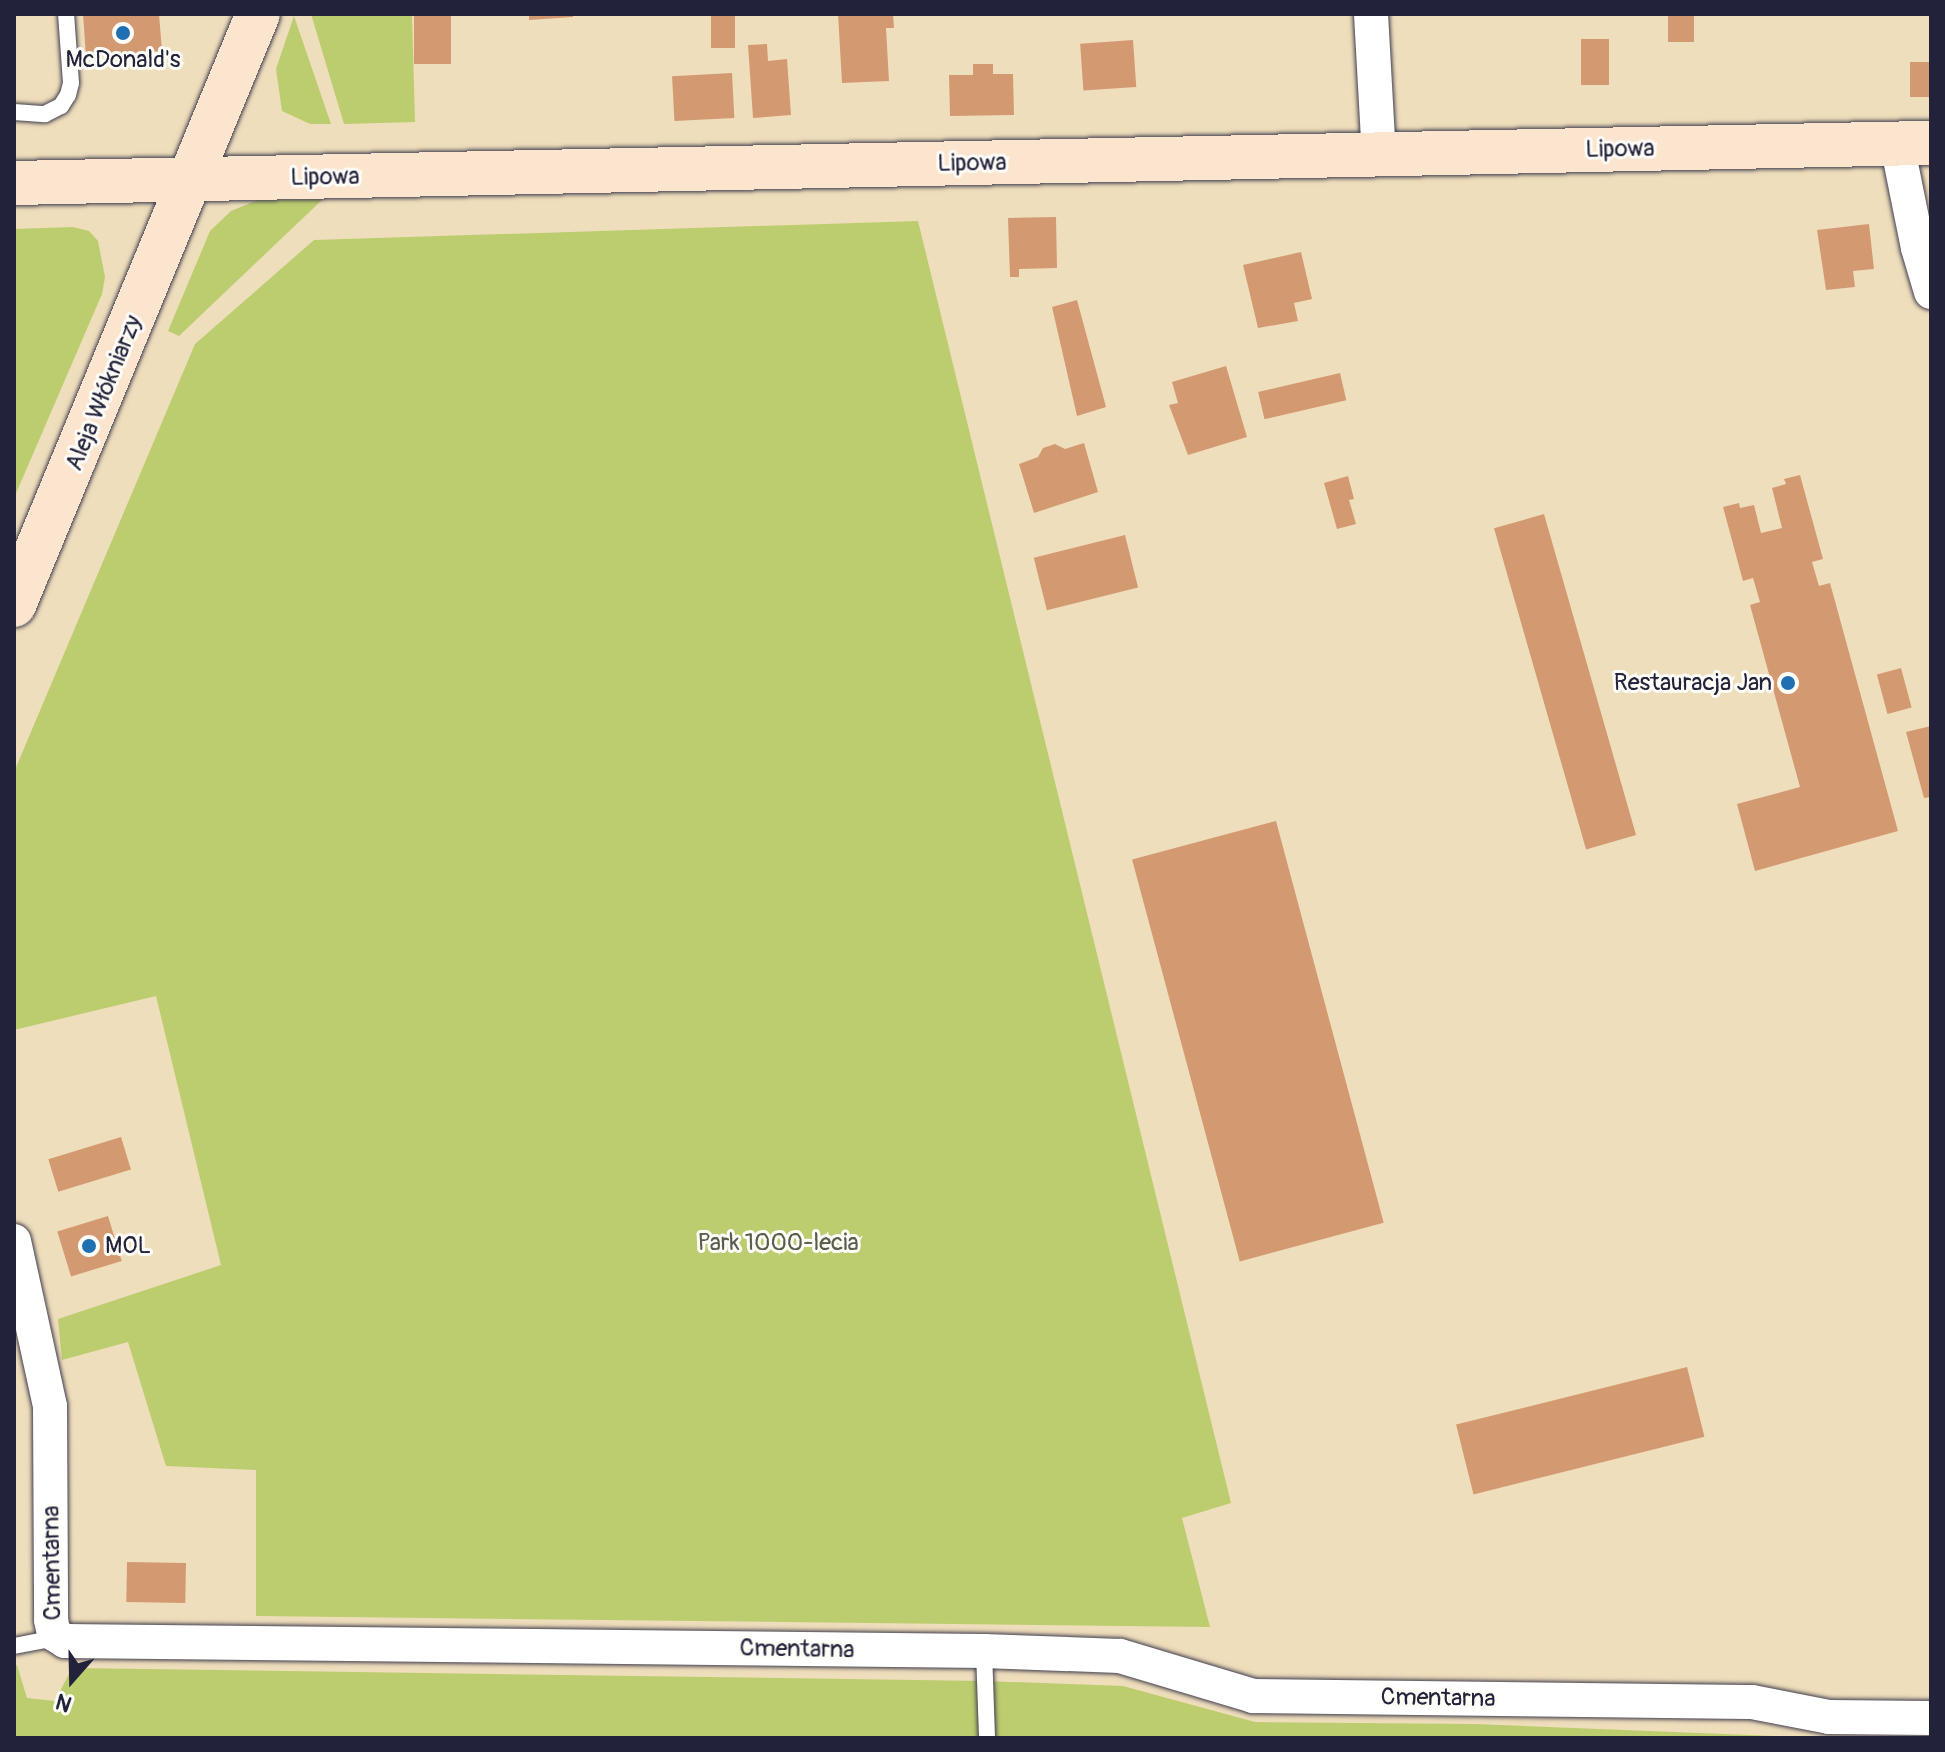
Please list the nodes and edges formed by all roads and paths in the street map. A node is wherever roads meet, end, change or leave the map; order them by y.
1 (66, 14) edge
2 (258, 14) edge
3 (1371, 14) edge
4 (14, 112) edge
5 (1914, 143) edge
6 (1379, 155) junction
7 (191, 180) junction
8 (14, 183) edge
9 (1931, 292) edge
10 (14, 605) edge
11 (14, 1241) edge
12 (54, 1634) junction
13 (14, 1646) edge
14 (984, 1651) junction
15 (1931, 1718) edge
16 (987, 1738) edge

1 - 4 lane
2 - 7 main road, Aleja Włókniarzy
3 - 6 street
5 - 6 main road, Lipowa
5 - 9 street
6 - 7 main road, Lipowa
7 - 8 main road, Lipowa
7 - 10 main road, Aleja Włókniarzy
11 - 12 street, Cmentarna
12 - 13 lane
12 - 14 street, Cmentarna
14 - 15 street, Cmentarna
14 - 16 lane

